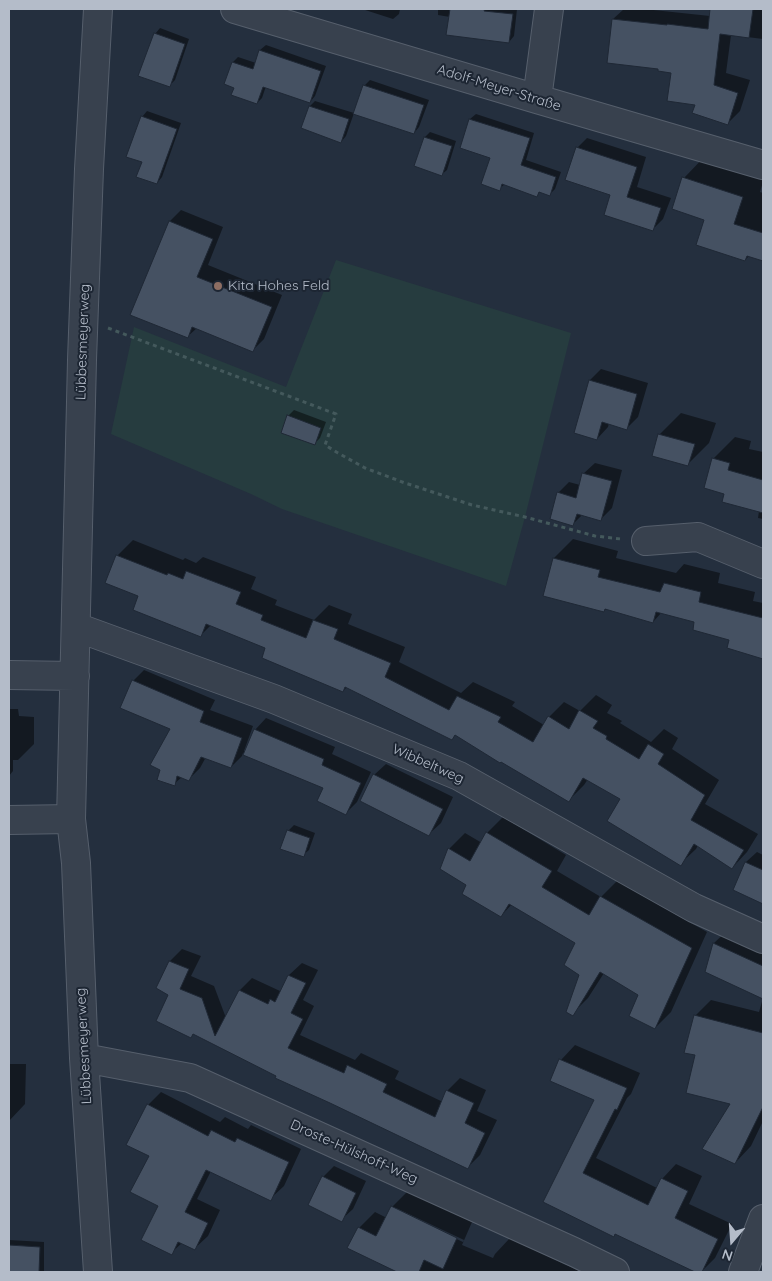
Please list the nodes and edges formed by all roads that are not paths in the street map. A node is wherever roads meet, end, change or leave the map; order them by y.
1 (98, 9) edge
2 (235, 9) edge
3 (549, 9) edge
4 (537, 99) junction
5 (763, 165) edge
6 (646, 541) road end
7 (763, 564) edge
8 (76, 627) junction
9 (9, 675) edge
10 (74, 676) junction
11 (71, 819) junction
12 (9, 820) edge
13 (763, 939) edge
14 (84, 1058) junction
15 (763, 1219) edge
16 (98, 1272) edge
17 (616, 1272) edge
18 (743, 1272) edge

1 - 8 street, Lübbesmeyerweg
2 - 4 street, Adolf-Meyer-Straße
3 - 4 street
4 - 5 street, Adolf-Meyer-Straße
6 - 7 street
8 - 10 street, Lübbesmeyerweg
8 - 13 street, Wibbeltweg
9 - 10 street
10 - 11 street, Lübbesmeyerweg
11 - 12 street
11 - 14 street, Lübbesmeyerweg
14 - 16 street, Lübbesmeyerweg
14 - 17 street, Droste-Hülshoff-Weg
15 - 18 street

